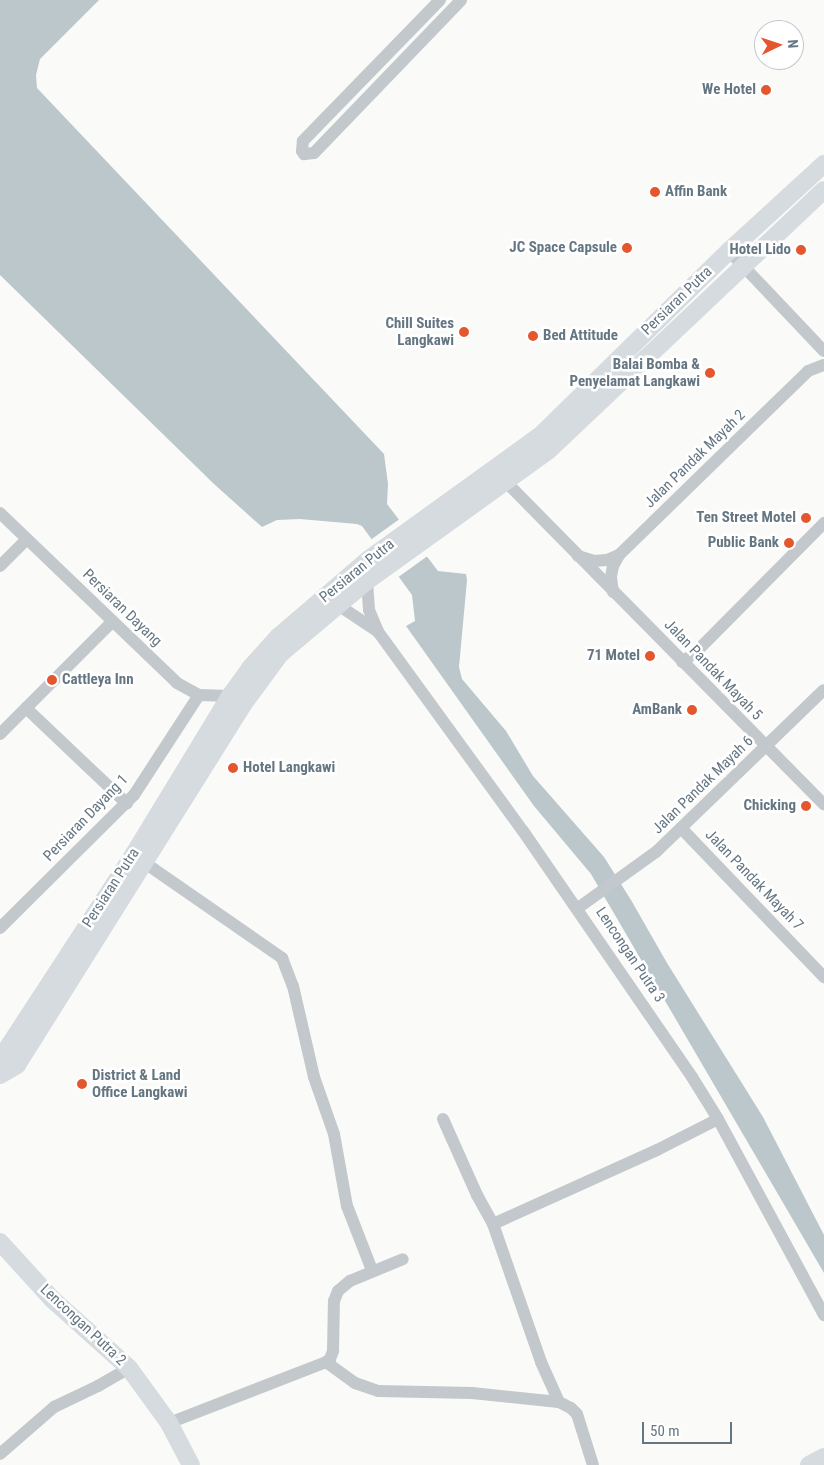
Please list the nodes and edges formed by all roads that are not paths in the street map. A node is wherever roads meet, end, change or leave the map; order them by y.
1 (440, 0) edge
2 (461, 0) edge
3 (824, 164) edge
4 (824, 190) edge
5 (729, 251) junction
6 (743, 266) junction
7 (662, 315) junction
8 (676, 331) junction
9 (824, 351) edge
10 (824, 365) edge
11 (506, 482) junction
12 (0, 513) edge
13 (824, 523) edge
14 (420, 532) junction
15 (27, 539) junction
16 (619, 555) junction
17 (578, 556) junction
18 (0, 566) edge
19 (371, 571) junction
20 (614, 592) junction
21 (338, 605) junction
22 (112, 622) junction
23 (380, 633) junction
24 (682, 662) junction
25 (824, 690) edge
26 (199, 695) junction
27 (230, 696) junction
28 (26, 708) junction
29 (0, 734) edge
30 (766, 748) junction
31 (127, 804) junction
32 (824, 805) edge
33 (681, 828) junction
34 (145, 863) junction
35 (578, 908) junction
36 (0, 928) edge
37 (824, 977) edge
38 (0, 1073) edge
39 (443, 1119) dead end
40 (718, 1119) junction
41 (493, 1224) junction
42 (0, 1242) edge
43 (403, 1259) dead end
44 (372, 1270) junction
45 (824, 1315) edge
46 (326, 1362) junction
47 (129, 1368) junction
48 (559, 1402) junction
49 (169, 1423) junction
50 (0, 1454) edge
51 (824, 1457) edge
52 (188, 1464) edge
53 (593, 1465) edge
54 (809, 1465) edge

1 - 2 street
3 - 5 main road, Persiaran Putra
4 - 6 main road, Persiaran Putra
5 - 6 street
5 - 7 main road, Persiaran Putra
6 - 8 main road, Persiaran Putra
6 - 9 street
7 - 8 main road
7 - 14 main road, Persiaran Putra
8 - 11 main road, Persiaran Putra
10 - 16 street, Jalan Pandak Mayah 2
11 - 14 main road, Persiaran Putra
11 - 17 street, Jalan Pandak Mayah 5
12 - 15 street, Persiaran Dayang
13 - 24 street
14 - 19 main road, Persiaran Putra
15 - 18 street
15 - 22 street, Persiaran Dayang
16 - 17 street
16 - 20 street, Jalan Pandak Mayah 2
17 - 20 street, Jalan Pandak Mayah 5
19 - 21 main road, Persiaran Putra
19 - 23 street
19 - 27 main road, Persiaran Putra
20 - 24 street, Jalan Pandak Mayah 5
21 - 23 street
21 - 34 main road, Persiaran Putra
22 - 26 street, Persiaran Dayang
22 - 28 street
23 - 35 street, Lencongan Putra 3
24 - 30 street, Jalan Pandak Mayah 5
25 - 30 street, Jalan Pandak Mayah 6
26 - 27 street
26 - 31 street, Persiaran Dayang 1
27 - 38 main road, Persiaran Putra
28 - 29 street
28 - 31 street
30 - 32 street, Jalan Pandak Mayah 5
30 - 33 street, Jalan Pandak Mayah 6
31 - 36 street, Persiaran Dayang 1
33 - 35 street, Jalan Pandak Mayah 6
33 - 37 street, Jalan Pandak Mayah 7
34 - 38 main road, Persiaran Putra
34 - 44 street
35 - 40 street, Lencongan Putra 3
39 - 41 street
40 - 41 street
40 - 45 street, Lencongan Putra 3
41 - 48 street
42 - 47 main road, Lencongan Putra 2
43 - 44 street
44 - 46 street
46 - 48 street
46 - 49 street
47 - 49 main road, Lencongan Putra 2
47 - 50 street
48 - 53 street
49 - 52 main road, Lencongan Putra 2
51 - 54 main road

